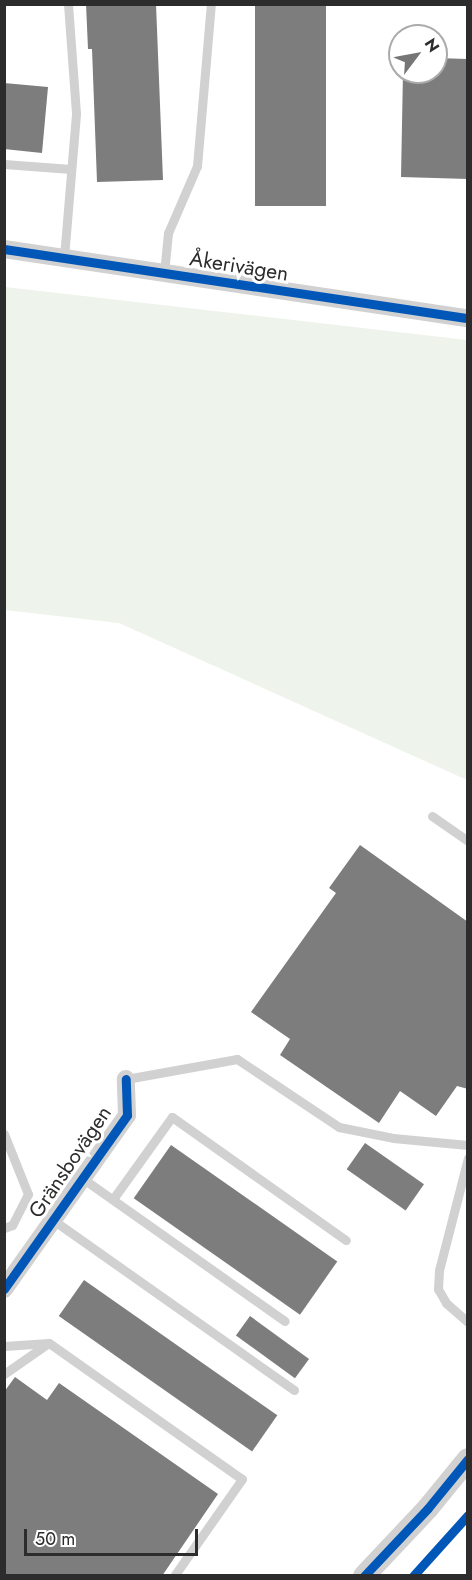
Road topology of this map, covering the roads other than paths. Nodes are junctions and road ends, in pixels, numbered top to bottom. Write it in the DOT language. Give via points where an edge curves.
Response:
graph roads {
  1 [pos="68,4"];
  2 [pos="211,4"];
  3 [pos="4,164"];
  4 [pos="71,169"];
  5 [pos="4,249"];
  6 [pos="64,257"];
  7 [pos="164,273"];
  8 [pos="468,318"];
  9 [pos="432,816"];
  10 [pos="468,841"];
  11 [pos="126,1079"];
  12 [pos="4,1134"];
  13 [pos="468,1144"];
  14 [pos="468,1158"];
  15 [pos="82,1178"];
  16 [pos="113,1199"];
  17 [pos="52,1220"];
  18 [pos="4,1228"];
  19 [pos="346,1240"];
  20 [pos="4,1289"];
  21 [pos="285,1321"];
  22 [pos="468,1322"];
  23 [pos="49,1343"];
  24 [pos="4,1346"];
  25 [pos="4,1374"];
  26 [pos="294,1390"];
  27 [pos="465,1467"];
  28 [pos="174,1575"];
  29 [pos="364,1575"];
  1 -- 4 [label="lane" via="76,113"];
  2 -- 7 [label="lane" via="197,166 168,233"];
  3 -- 4 [label="lane"];
  4 -- 6 [label="lane"];
  5 -- 6 [label="street, Åkerivägen"];
  6 -- 7 [label="street, Åkerivägen"];
  7 -- 8 [label="street, Åkerivägen"];
  9 -- 10 [label="lane"];
  11 -- 13 [label="lane" via="237,1059 339,1127 393,1138"];
  11 -- 15 [label="street, Gränsbovägen" via="127,1115"];
  12 -- 18 [label="lane" via="28,1194 12,1225"];
  14 -- 22 [label="lane" via="439,1270 438,1288 446,1303"];
  15 -- 16 [label="lane"];
  15 -- 17 [label="street, Gränsbovägen"];
  16 -- 19 [label="lane" via="172,1117"];
  16 -- 21 [label="lane"];
  17 -- 20 [label="street, Gränsbovägen"];
  17 -- 26 [label="lane"];
  23 -- 24 [label="lane"];
  23 -- 25 [label="lane"];
  23 -- 28 [label="lane" via="242,1479"];
  27 -- 29 [label="street"];
}
